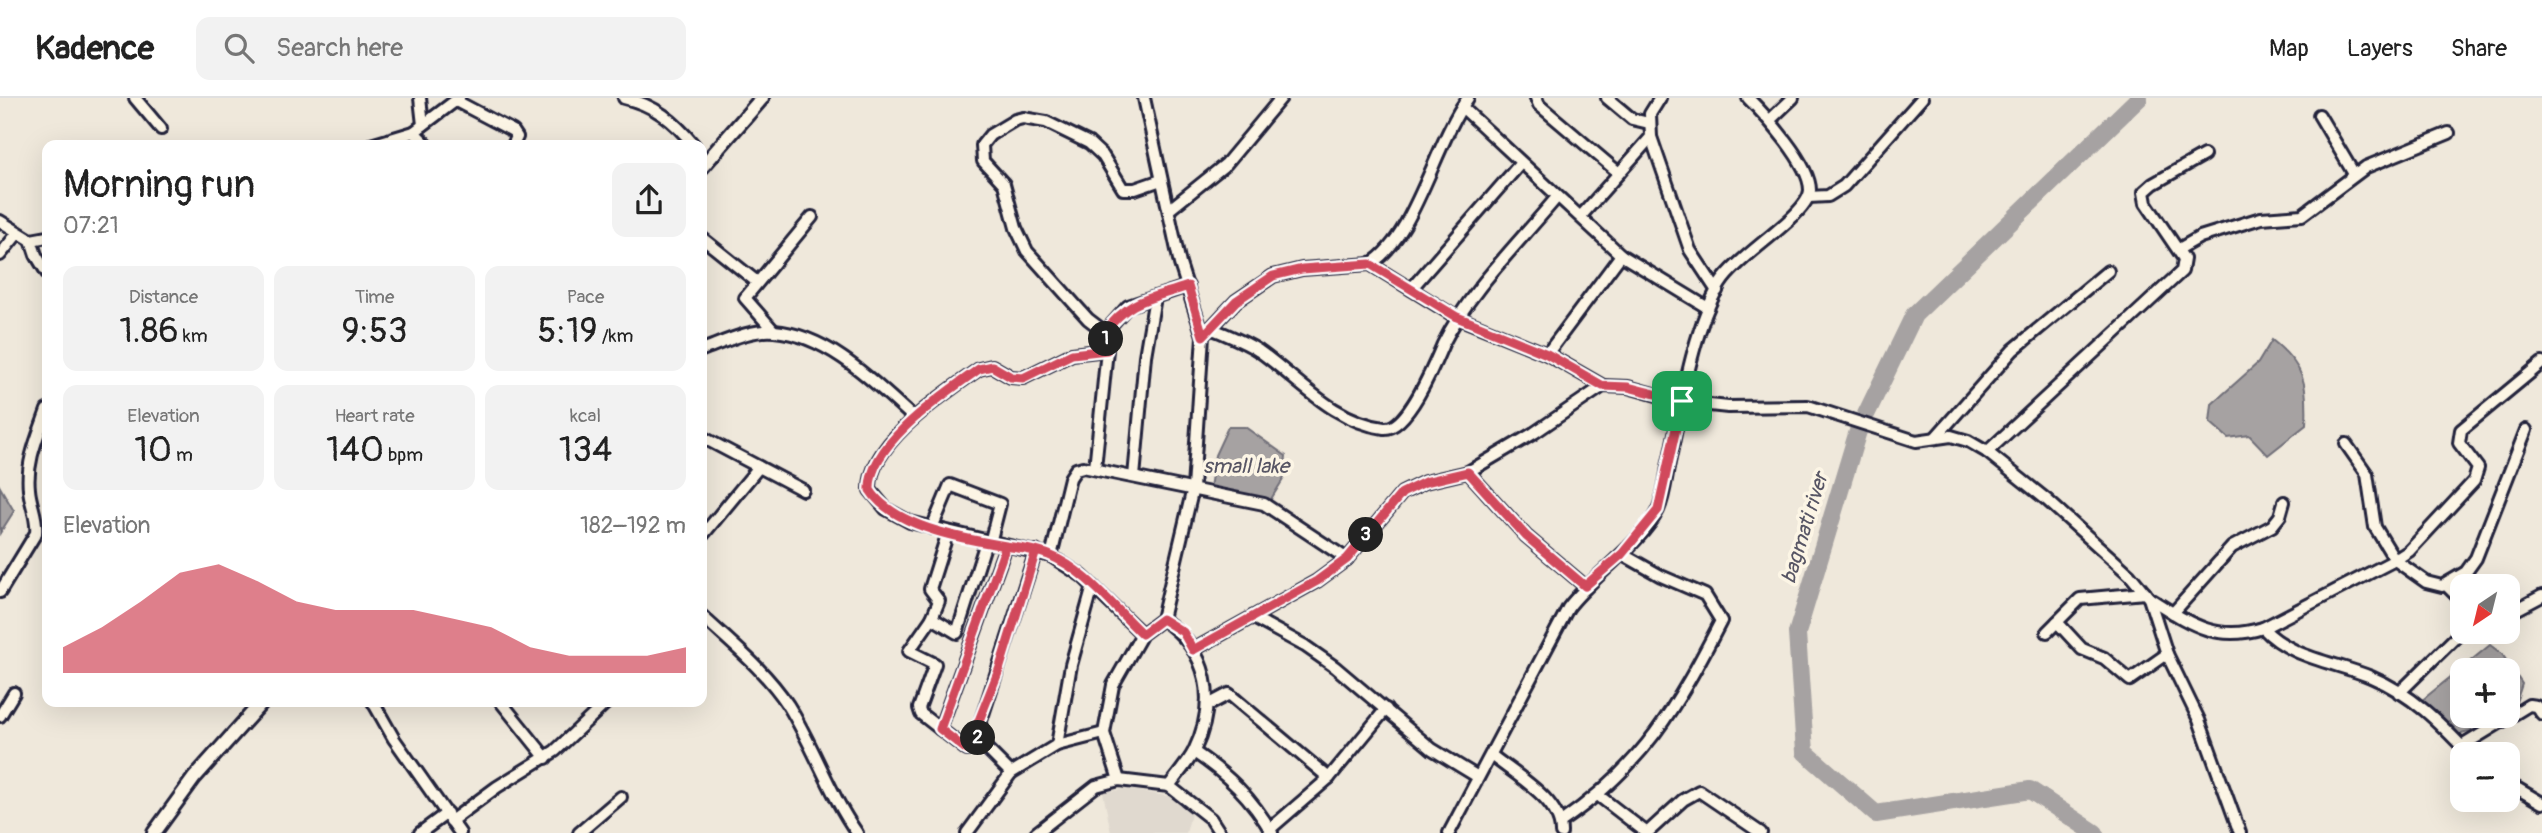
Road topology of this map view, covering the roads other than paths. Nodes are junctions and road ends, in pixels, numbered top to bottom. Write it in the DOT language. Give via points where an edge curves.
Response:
graph roads {
  1 [pos="420,98"];
  2 [pos="624,98"];
  3 [pos="1144,98"];
  4 [pos="1281,98"];
  5 [pos="1536,98"];
  6 [pos="1607,98"];
  7 [pos="1660,98"];
  8 [pos="1748,98"];
  9 [pos="1793,98"];
  10 [pos="1922,98"];
  11 [pos="138,99"];
  12 [pos="457,99"];
  13 [pos="760,99"];
  14 [pos="1465,102"];
  15 [pos="2319,115"];
  16 [pos="1770,120"];
  17 [pos="1649,123"];
  18 [pos="418,128"];
  19 [pos="161,129"];
  20 [pos="2448,133"];
  21 [pos="1651,137"];
  22 [pos="385,140"];
  23 [pos="424,140"];
  24 [pos="515,140"];
  25 [pos="689,140"];
  26 [pos="2204,155"];
  27 [pos="707,158"];
  28 [pos="1520,164"];
  29 [pos="1619,173"];
  30 [pos="2354,174"];
  31 [pos="1161,180"];
  32 [pos="1557,197"];
  33 [pos="1809,197"];
  34 [pos="1170,208"];
  35 [pos="1581,216"];
  36 [pos="812,217"];
  37 [pos="0,220"];
  38 [pos="17,234"];
  39 [pos="42,238"];
  40 [pos="31,240"];
  41 [pos="707,242"];
  42 [pos="2179,249"];
  43 [pos="0,255"];
  44 [pos="1620,255"];
  45 [pos="42,263"];
  46 [pos="1370,264"];
  47 [pos="2108,271"];
  48 [pos="757,282"];
  49 [pos="1188,286"];
  50 [pos="1411,289"];
  51 [pos="1717,291"];
  52 [pos="1155,297"];
  53 [pos="1708,308"];
  54 [pos="1457,317"];
  55 [pos="773,330"];
  56 [pos="1105,332"];
  57 [pos="1207,332"];
  58 [pos="707,348"];
  59 [pos="1107,350"];
  60 [pos="1547,354"];
  61 [pos="2542,363"];
  62 [pos="1603,386"];
  63 [pos="1682,401"];
  64 [pos="914,418"];
  65 [pos="42,425"];
  66 [pos="2526,429"];
  67 [pos="1935,438"];
  68 [pos="707,440"];
  69 [pos="2346,444"];
  70 [pos="1987,453"];
  71 [pos="759,467"];
  72 [pos="1095,468"];
  73 [pos="1468,472"];
  74 [pos="1134,477"];
  75 [pos="1193,488"];
  76 [pos="803,490"];
  77 [pos="2284,502"];
  78 [pos="42,528"];
  79 [pos="932,528"];
  80 [pos="707,530"];
  81 [pos="948,532"];
  82 [pos="988,543"];
  83 [pos="1006,546"];
  84 [pos="1036,551"];
  85 [pos="1622,554"];
  86 [pos="1051,556"];
  87 [pos="1347,559"];
  88 [pos="2395,560"];
  89 [pos="2446,585"];
  90 [pos="1093,586"];
  91 [pos="1585,586"];
  92 [pos="2450,589"];
  93 [pos="0,592"];
  94 [pos="2147,596"];
  95 [pos="2542,596"];
  96 [pos="2520,608"];
  97 [pos="2172,613"];
  98 [pos="1252,617"];
  99 [pos="932,618"];
  100 [pos="1162,619"];
  101 [pos="707,621"];
  102 [pos="2057,622"];
  103 [pos="2263,628"];
  104 [pos="2047,632"];
  105 [pos="1142,634"];
  106 [pos="2450,643"];
  107 [pos="1193,650"];
  108 [pos="2167,654"];
  109 [pos="13,693"];
  110 [pos="2399,693"];
  111 [pos="1209,704"];
  112 [pos="256,707"];
  113 [pos="376,707"];
  114 [pos="505,707"];
  115 [pos="602,707"];
  116 [pos="1385,709"];
  117 [pos="2542,714"];
  118 [pos="0,716"];
  119 [pos="940,729"];
  120 [pos="1104,733"];
  121 [pos="979,740"];
  122 [pos="2458,742"];
  123 [pos="2477,742"];
  124 [pos="1057,745"];
  125 [pos="1194,752"];
  126 [pos="1491,755"];
  127 [pos="546,758"];
  128 [pos="1011,773"];
  129 [pos="1478,777"];
  130 [pos="1329,778"];
  131 [pos="1119,780"];
  132 [pos="1168,786"];
  133 [pos="2520,790"];
  134 [pos="1599,796"];
  135 [pos="621,797"];
  136 [pos="2542,803"];
  137 [pos="449,817"];
  138 [pos="1561,827"];
  139 [pos="1271,831"];
  140 [pos="154,833"];
  141 [pos="420,833"];
  142 [pos="460,833"];
  143 [pos="579,833"];
  144 [pos="857,833"];
  145 [pos="967,833"];
  146 [pos="1035,833"];
  147 [pos="1220,833"];
  148 [pos="1449,833"];
  149 [pos="1647,833"];
  150 [pos="1761,833"];
  151 [pos="2240,833"];
  1 -- 18 [label="street"];
  2 -- 25 [label="street" via="659,111"];
  3 -- 31 [label="street"];
  4 -- 34 [label="street" via="1226,164"];
  5 -- 29 [label="street"];
  6 -- 17 [label="street" via="1632,119"];
  7 -- 17 [label="street"];
  8 -- 16 [label="street"];
  9 -- 16 [label="street"];
  10 -- 33 [label="street" via="1844,186 1828,196"];
  11 -- 19 [label="street"];
  12 -- 18 [label="street"];
  12 -- 24 [label="street" via="513,131"];
  13 -- 27 [label="main road"];
  14 -- 28 [label="street"];
  14 -- 46 [label="street" via="1394,242"];
  15 -- 30 [label="street"];
  16 -- 33 [label="street" via="1808,177"];
  17 -- 21 [label="street"];
  18 -- 22 [label="street"];
  18 -- 23 [label="street"];
  20 -- 30 [label="street"];
  21 -- 29 [label="street"];
  21 -- 51 [label="street" via="1690,250"];
  26 -- 42 [label="street" via="2144,192 2146,203"];
  28 -- 32 [label="street"];
  28 -- 50 [label="street"];
  29 -- 35 [label="street"];
  30 -- 42 [label="street" via="2302,215 2261,218 2200,237"];
  31 -- 34 [label="street"];
  31 -- 56 [label="street" via="1123,188 1089,143 1046,122 1023,118 984,142 983,161 1004,184 1027,251"];
  32 -- 35 [label="street"];
  32 -- 54 [label="street"];
  33 -- 51 [label="street" via="1794,217 1739,260"];
  34 -- 49 [label="street"];
  35 -- 44 [label="street"];
  36 -- 48 [label="street"];
  37 -- 38 [label="street"];
  38 -- 40 [label="street"];
  38 -- 43 [label="street"];
  39 -- 40 [label="street"];
  40 -- 45 [label="street"];
  41 -- 48 [label="street"];
  42 -- 70 [label="street" via="2185,263 2182,271"];
  44 -- 53 [label="street"];
  44 -- 60 [label="street"];
  46 -- 50 [label="street"];
  46 -- 57 [label="street" via="1273,276 1245,293"];
  47 -- 67 [label="street" via="2013,351"];
  48 -- 55 [label="street" via="746,302"];
  49 -- 52 [label="street"];
  49 -- 57 [label="street"];
  50 -- 54 [label="street"];
  51 -- 53 [label="street"];
  52 -- 56 [label="street" via="1128,306"];
  52 -- 74 [label="street" via="1144,356"];
  53 -- 63 [label="street"];
  54 -- 57 [label="street" via="1406,414 1398,424 1385,428 1318,400 1256,349"];
  54 -- 60 [label="street"];
  55 -- 58 [label="street" via="741,335"];
  55 -- 64 [label="street" via="843,359"];
  56 -- 59 [label="street"];
  57 -- 75 [label="street"];
  59 -- 64 [label="street" via="1072,354 1023,378 992,366 979,369"];
  59 -- 72 [label="street"];
  60 -- 62 [label="street"];
  61 -- 88 [label="street" via="2461,430 2459,443 2478,468 2474,481 2409,551"];
  62 -- 63 [label="street" via="1628,387"];
  62 -- 73 [label="street"];
  63 -- 67 [label="street" via="1728,407 1808,406 1916,441"];
  63 -- 85 [label="street" via="1658,510"];
  64 -- 79 [label="street" via="879,458 870,490 886,509"];
  65 -- 78 [label="street" via="28,466 29,493"];
  66 -- 89 [label="street" via="2476,558 2466,572"];
  67 -- 70 [label="street" via="1959,438"];
  68 -- 71 [label="street"];
  69 -- 88 [label="street" via="2367,474 2375,527"];
  70 -- 94 [label="street" via="2047,500"];
  71 -- 76 [label="street"];
  71 -- 80 [label="street"];
  72 -- 74 [label="street"];
  72 -- 86 [label="street" via="1080,467 1073,472"];
  73 -- 87 [label="street" via="1425,482 1402,493"];
  73 -- 91 [label="street" via="1534,544"];
  74 -- 75 [label="street"];
  75 -- 87 [label="street" via="1270,507"];
  75 -- 100 [label="street"];
  77 -- 97 [label="street" via="2272,526 2232,547"];
  78 -- 93 [label="street"];
  79 -- 81 [label="street"];
  79 -- 82 [label="street" via="950,485 1000,504"];
  81 -- 82 [label="street"];
  81 -- 99 [label="street" via="930,589 939,601"];
  82 -- 83 [label="street"];
  82 -- 99 [label="street" via="957,632"];
  83 -- 84 [label="street"];
  83 -- 119 [label="street"];
  84 -- 86 [label="street"];
  84 -- 121 [label="street" via="978,723"];
  85 -- 91 [label="street"];
  85 -- 134 [label="street" via="1705,595 1721,621 1656,735"];
  86 -- 90 [label="street"];
  87 -- 98 [label="street"];
  88 -- 89 [label="street" via="2426,582"];
  88 -- 103 [label="street"];
  89 -- 92 [label="street"];
  90 -- 105 [label="street"];
  90 -- 124 [label="street" via="1071,665"];
  91 -- 126 [label="street" via="1568,608"];
  94 -- 97 [label="street"];
  94 -- 102 [label="street" via="2086,597"];
  94 -- 108 [label="street"];
  95 -- 96 [label="street"];
  97 -- 103 [label="street" via="2221,634 2240,635"];
  98 -- 107 [label="street"];
  98 -- 116 [label="street" via="1305,646"];
  99 -- 119 [label="street" via="909,651 935,664 919,708 920,714"];
  100 -- 105 [label="street"];
  100 -- 107 [label="street" via="1183,632"];
  101 -- 144 [label="street" via="780,694"];
  102 -- 104 [label="street"];
  102 -- 108 [label="street" via="2082,649 2101,657 2130,680"];
  103 -- 110 [label="street" via="2286,647 2373,678"];
  105 -- 120 [label="street" via="1113,685"];
  106 -- 110 [label="street"];
  107 -- 111 [label="street" via="1202,665"];
  108 -- 151 [label="street" via="2199,720"];
  109 -- 118 [label="street"];
  110 -- 122 [label="street" via="2429,712"];
  111 -- 125 [label="street"];
  111 -- 130 [label="street" via="1229,694"];
  112 -- 140 [label="main road"];
  113 -- 137 [label="street"];
  114 -- 127 [label="street"];
  115 -- 127 [label="street"];
  116 -- 129 [label="street" via="1432,749"];
  116 -- 130 [label="street"];
  117 -- 123 [label="street" via="2529,705"];
  119 -- 121 [label="street" via="967,750"];
  120 -- 124 [label="street"];
  120 -- 131 [label="street"];
  121 -- 128 [label="street"];
  124 -- 128 [label="street"];
  125 -- 132 [label="street"];
  125 -- 139 [label="street" via="1231,779"];
  126 -- 129 [label="street"];
  126 -- 138 [label="street" via="1547,801"];
  127 -- 137 [label="street"];
  128 -- 145 [label="street"];
  129 -- 148 [label="street"];
  130 -- 139 [label="street"];
  131 -- 132 [label="street"];
  131 -- 146 [label="street" via="1096,786"];
  132 -- 147 [label="street" via="1211,819"];
  133 -- 136 [label="street"];
  134 -- 138 [label="street"];
  134 -- 149 [label="street"];
  135 -- 143 [label="street"];
  137 -- 141 [label="street"];
  137 -- 142 [label="street"];
  149 -- 150 [label="street" via="1699,791"];
}
